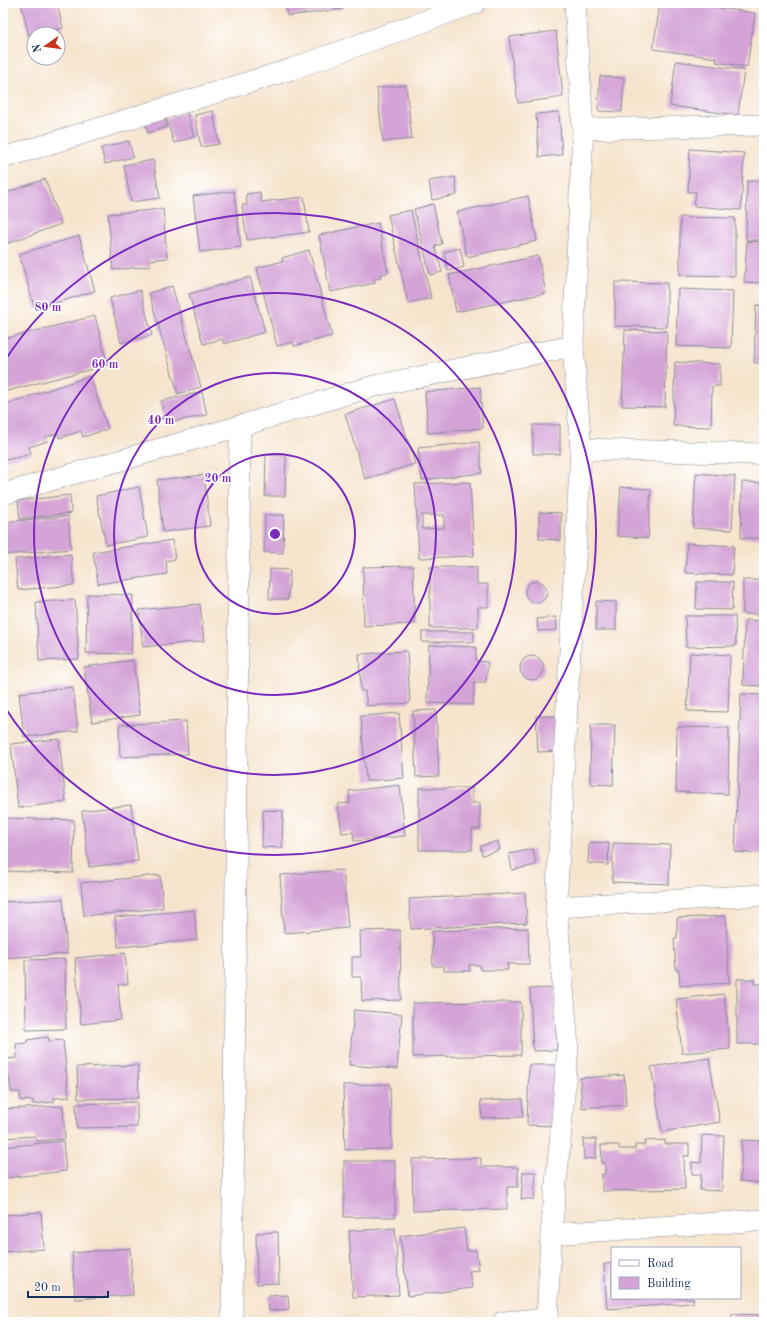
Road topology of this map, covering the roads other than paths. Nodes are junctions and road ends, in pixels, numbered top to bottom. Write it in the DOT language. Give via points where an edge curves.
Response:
graph roads {
  1 [pos="475,3"];
  2 [pos="575,3"];
  3 [pos="764,125"];
  4 [pos="583,129"];
  5 [pos="3,158"];
  6 [pos="573,346"];
  7 [pos="240,426"];
  8 [pos="581,449"];
  9 [pos="764,454"];
  10 [pos="3,494"];
  11 [pos="764,895"];
  12 [pos="556,907"];
  13 [pos="764,1220"];
  14 [pos="551,1234"];
  15 [pos="547,1321"];
  16 [pos="232,1322"];
  17 [pos="503,1322"];
  1 -- 5 [label="street" via="292,69"];
  2 -- 4 [label="street"];
  3 -- 4 [label="street"];
  4 -- 6 [label="street"];
  6 -- 7 [label="street" via="374,386"];
  6 -- 8 [label="street"];
  7 -- 10 [label="street"];
  7 -- 16 [label="street"];
  8 -- 9 [label="street"];
  8 -- 12 [label="street"];
  11 -- 12 [label="street"];
  12 -- 14 [label="street" via="568,1046"];
  13 -- 14 [label="street"];
  14 -- 15 [label="street"];
  15 -- 17 [label="street"];
}
